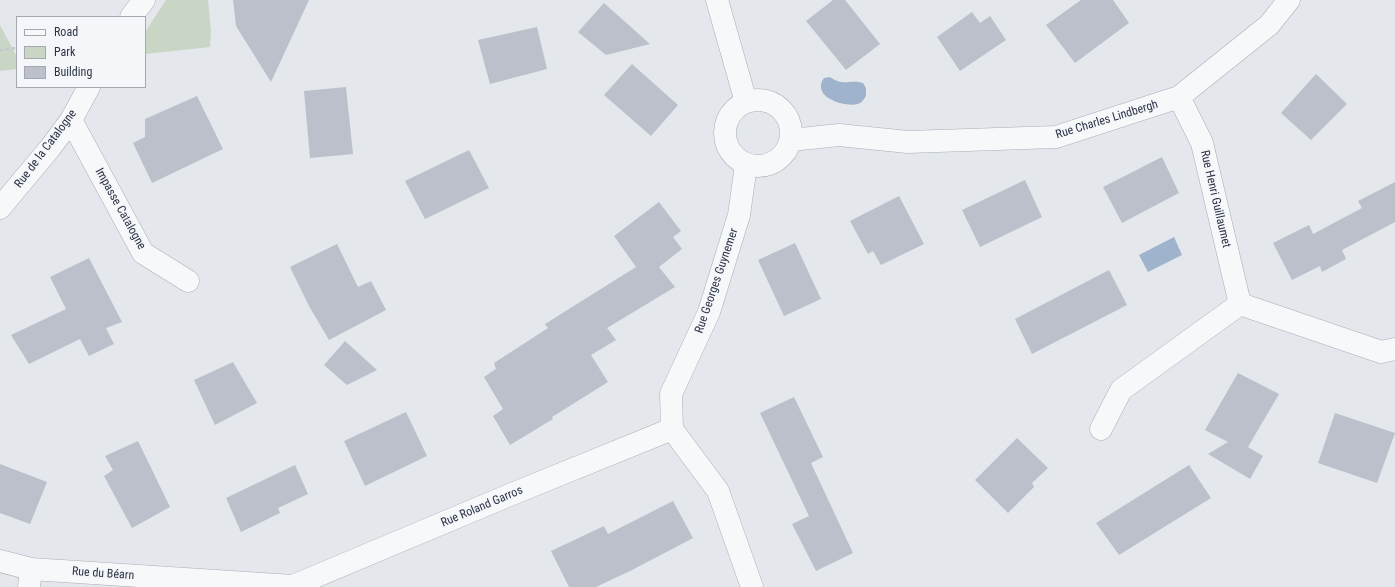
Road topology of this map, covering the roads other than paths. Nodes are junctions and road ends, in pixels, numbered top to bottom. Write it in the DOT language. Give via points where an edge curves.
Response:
graph roads {
  1 [pos="144,0"];
  2 [pos="717,0"];
  3 [pos="1288,0"];
  4 [pos="132,16"];
  5 [pos="88,88"];
  6 [pos="1179,97"];
  7 [pos="746,102"];
  8 [pos="71,120"];
  9 [pos="791,140"];
  10 [pos="746,165"];
  11 [pos="0,208"];
  12 [pos="188,281"];
  13 [pos="1240,304"];
  14 [pos="1395,349"];
  15 [pos="672,429"];
  16 [pos="1101,429"];
  17 [pos="0,562"];
  18 [pos="30,578"];
  19 [pos="293,586"];
  20 [pos="752,587"];
  1 -- 4 [label="street"];
  2 -- 7 [label="street"];
  3 -- 6 [label="street, Rue Charles Lindbergh" via="1269,25"];
  5 -- 8 [label="street, Rue de la Catalogne"];
  6 -- 9 [label="street, Rue Charles Lindbergh" via="1056,137 908,142 839,135"];
  6 -- 13 [label="street, Rue Henri Guillaumet" via="1202,144"];
  7 -- 9 [label="street" via="770,102 780,108 788,117"];
  7 -- 10 [label="street" via="729,116 725,128 725,139 729,149"];
  8 -- 11 [label="street, Rue de la Catalogne"];
  8 -- 12 [label="street, Impasse Catalogne" via="143,253"];
  9 -- 10 [label="street" via="787,151 769,165"];
  10 -- 15 [label="street, Rue Georges Guynemer" via="740,215 709,312 671,394"];
  13 -- 14 [label="street" via="1382,352"];
  13 -- 16 [label="street" via="1121,390"];
  15 -- 19 [label="street, Rue Roland Garros"];
  15 -- 20 [label="street" via="718,492"];
  17 -- 18 [label="street"];
  18 -- 19 [label="street, Rue du Béarn"];
}
